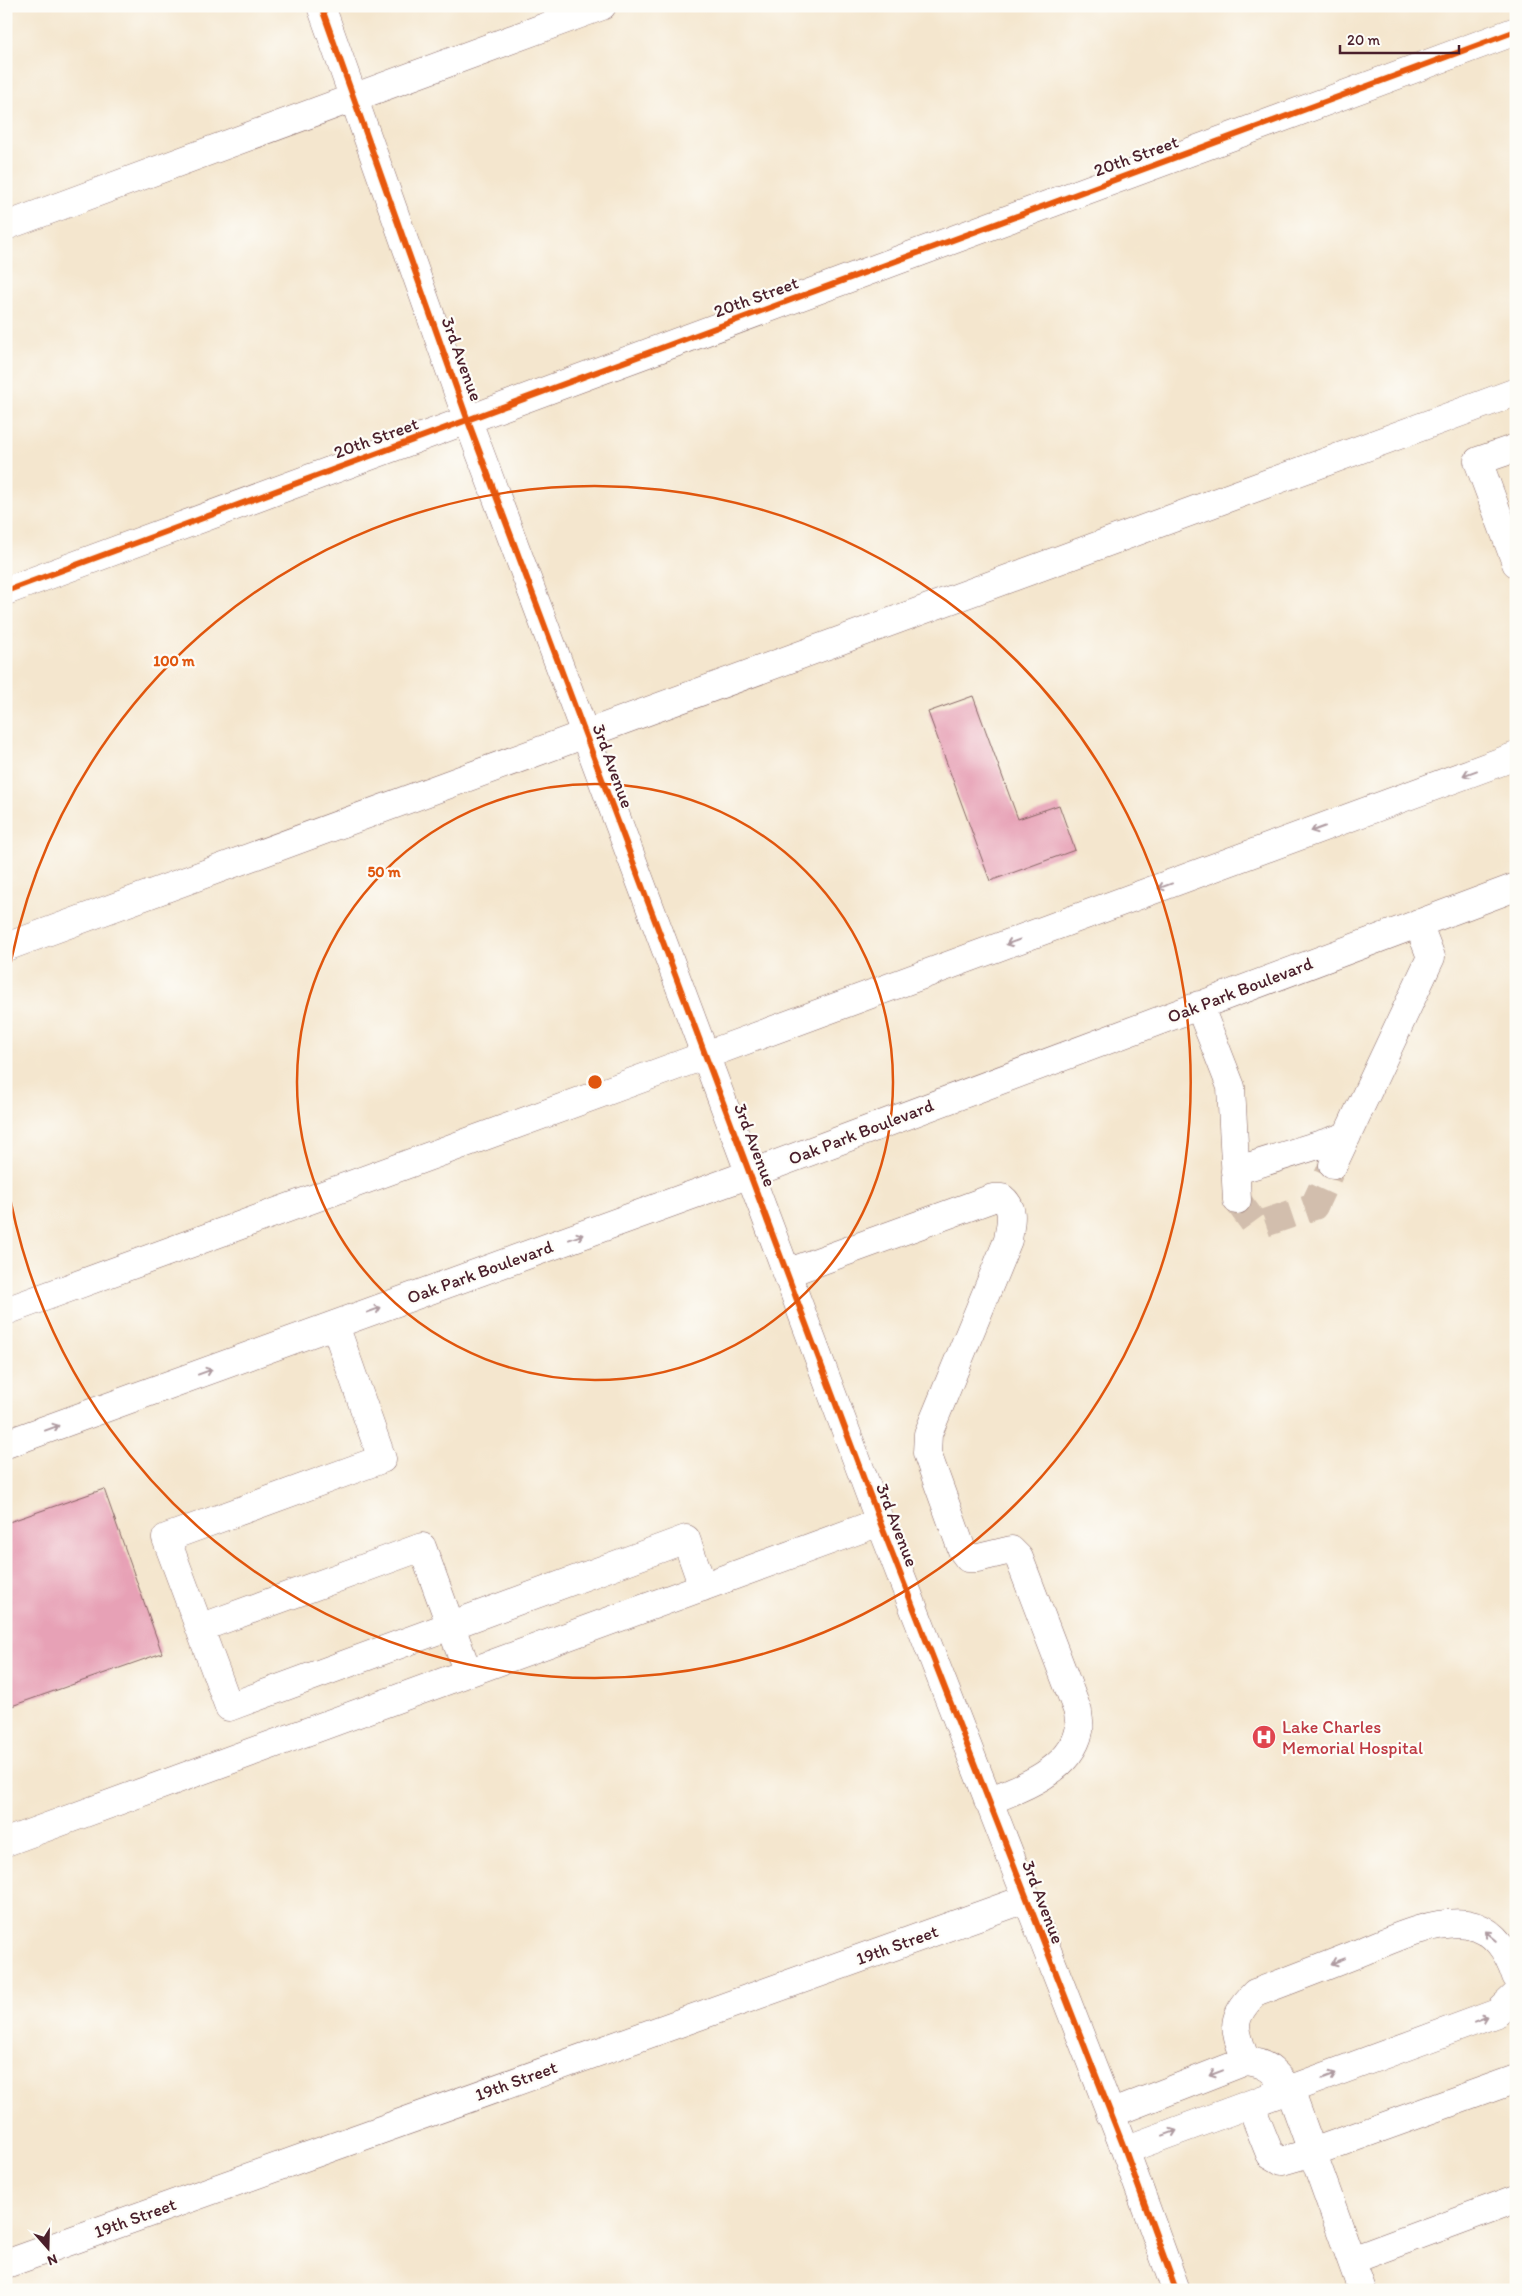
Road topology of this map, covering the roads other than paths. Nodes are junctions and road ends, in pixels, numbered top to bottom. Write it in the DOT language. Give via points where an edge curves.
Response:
graph roads {
  1 [pos="321,6"];
  2 [pos="602,6"];
  3 [pos="1516,31"];
  4 [pos="353,97"];
  5 [pos="6,226"];
  6 [pos="1516,392"];
  7 [pos="468,421"];
  8 [pos="1516,448"];
  9 [pos="1516,563"];
  10 [pos="6,590"];
  11 [pos="586,734"];
  12 [pos="1516,756"];
  13 [pos="1516,887"];
  14 [pos="1418,923"];
  15 [pos="6,946"];
  16 [pos="1199,1005"];
  17 [pos="706,1056"];
  18 [pos="1347,1136"];
  19 [pos="1333,1165"];
  20 [pos="1235,1171"];
  21 [pos="750,1174"];
  22 [pos="1237,1200"];
  23 [pos="787,1273"];
  24 [pos="6,1311"];
  25 [pos="335,1325"];
  26 [pos="6,1444"];
  27 [pos="880,1522"];
  28 [pos="703,1587"];
  29 [pos="450,1626"];
  30 [pos="200,1628"];
  31 [pos="468,1673"];
  32 [pos="988,1801"];
  33 [pos="6,1842"];
  34 [pos="1026,1899"];
  35 [pos="1516,1976"];
  36 [pos="1516,1995"];
  37 [pos="1246,2061"];
  38 [pos="1516,2078"];
  39 [pos="1290,2090"];
  40 [pos="1250,2104"];
  41 [pos="1110,2114"];
  42 [pos="1125,2150"];
  43 [pos="1313,2152"];
  44 [pos="1516,2199"];
  45 [pos="1352,2260"];
  46 [pos="6,2264"];
  47 [pos="1176,2290"];
  48 [pos="1362,2290"];
  1 -- 4 [label="street, 3rd Avenue"];
  2 -- 4 [label="street"];
  3 -- 7 [label="street, 20th Street"];
  4 -- 5 [label="street"];
  4 -- 7 [label="street, 3rd Avenue"];
  6 -- 11 [label="street"];
  7 -- 10 [label="street, 20th Street"];
  7 -- 11 [label="street, 3rd Avenue"];
  8 -- 9 [label="street" via="1478,461"];
  11 -- 15 [label="street"];
  11 -- 17 [label="street, 3rd Avenue"];
  12 -- 17 [label="street, one-way"];
  13 -- 14 [label="street, Oak Park Boulevard"];
  14 -- 16 [label="street, Oak Park Boulevard"];
  14 -- 18 [label="street" via="1431,957"];
  16 -- 20 [label="street" via="1231,1087"];
  16 -- 21 [label="street, Oak Park Boulevard"];
  17 -- 21 [label="street, 3rd Avenue"];
  17 -- 24 [label="street"];
  18 -- 19 [label="street"];
  18 -- 20 [label="street"];
  20 -- 22 [label="street"];
  21 -- 23 [label="street, 3rd Avenue"];
  25 -- 21 [label="street, Oak Park Boulevard, one-way"];
  23 -- 27 [label="street, 3rd Avenue"];
  23 -- 32 [label="street" via="993,1198 1002,1198 1008,1203 1012,1214 1008,1240 928,1434 927,1453 962,1550 968,1558 1011,1550 1019,1558 1078,1712 1080,1730 1074,1747 1063,1761 1011,1792"];
  26 -- 25 [label="street, Oak Park Boulevard, one-way"];
  25 -- 30 [label="street" via="382,1459 166,1538"];
  27 -- 28 [label="street"];
  27 -- 32 [label="street, 3rd Avenue"];
  28 -- 29 [label="street" via="686,1539"];
  28 -- 31 [label="street"];
  29 -- 30 [label="street" via="228,1706"];
  29 -- 30 [label="street" via="422,1547"];
  29 -- 31 [label="street"];
  31 -- 33 [label="street"];
  32 -- 34 [label="street, 3rd Avenue"];
  34 -- 41 [label="street, 3rd Avenue"];
  34 -- 46 [label="street, 19th Street"];
  35 -- 37 [label="street, one-way" via="1508,1953 1489,1933 1467,1924 1439,1925 1410,1933 1254,1993 1240,2009 1236,2032"];
  39 -- 36 [label="street, one-way" via="1497,2012"];
  37 -- 39 [label="street" via="1261,2062"];
  37 -- 41 [label="street, one-way"];
  38 -- 43 [label="street"];
  39 -- 40 [label="street"];
  39 -- 43 [label="street"];
  42 -- 40 [label="street, one-way"];
  40 -- 43 [label="street" via="1270,2154 1282,2161"];
  41 -- 42 [label="street, 3rd Avenue"];
  42 -- 47 [label="street, 3rd Avenue"];
  43 -- 45 [label="street"];
  44 -- 45 [label="street"];
  45 -- 48 [label="street"];
}
